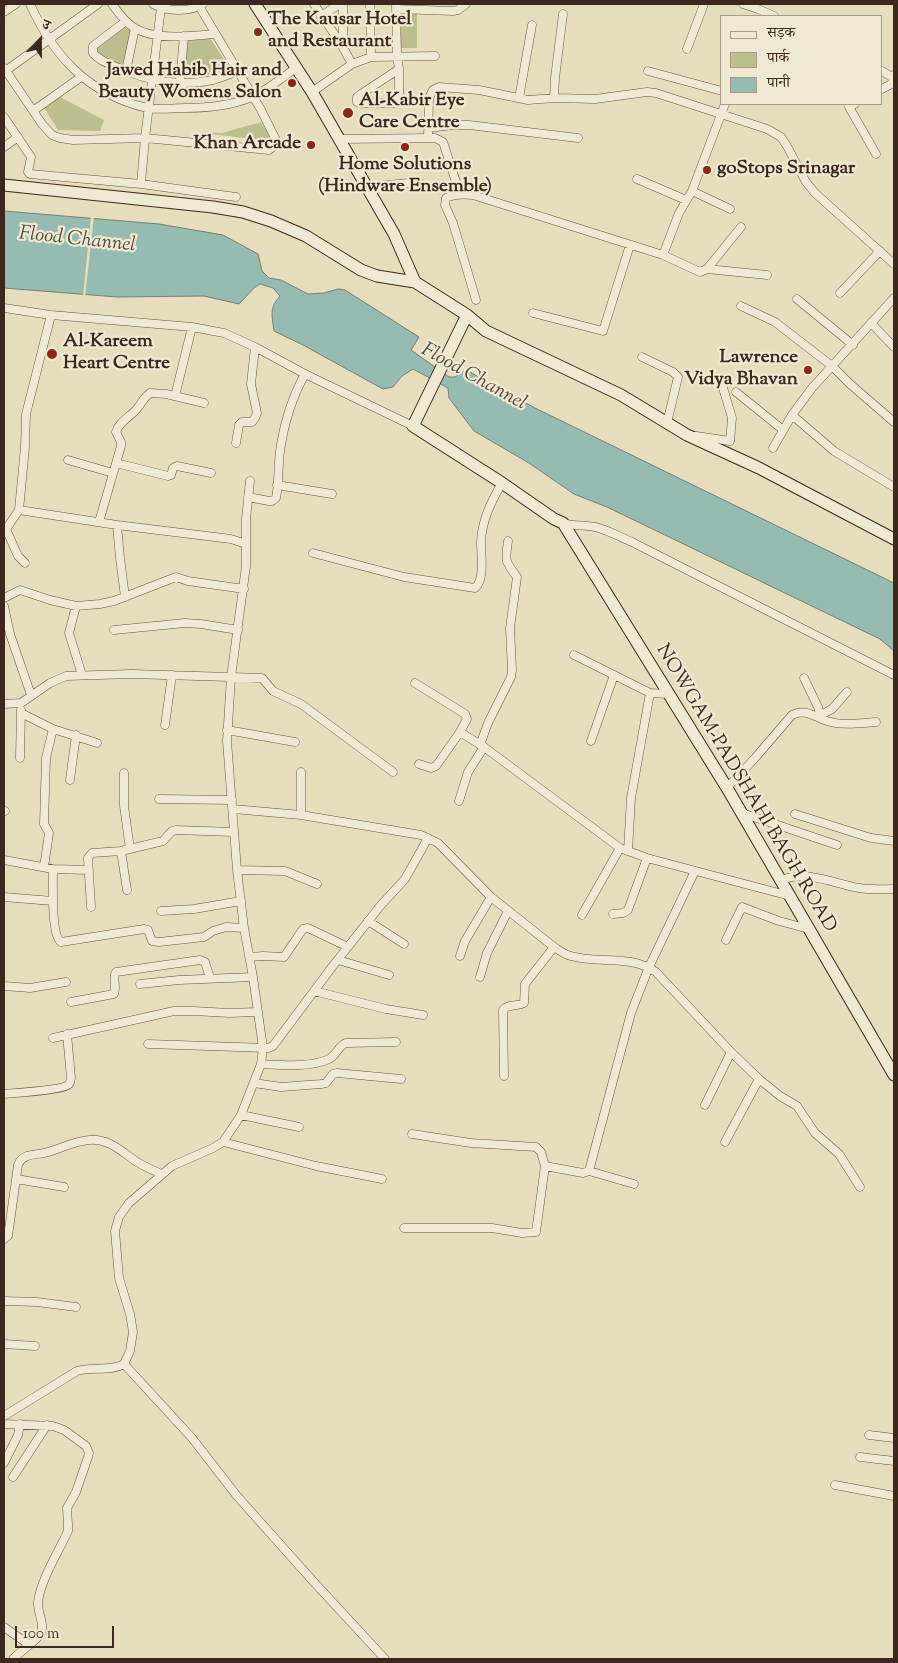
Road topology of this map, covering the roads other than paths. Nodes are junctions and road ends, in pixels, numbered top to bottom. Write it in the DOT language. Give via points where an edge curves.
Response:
graph roads {
  1 [pos="16,4"];
  2 [pos="30,4"];
  3 [pos="98,4"];
  4 [pos="112,4"];
  5 [pos="152,4"];
  6 [pos="255,4"];
  7 [pos="314,4"];
  8 [pos="341,4"];
  9 [pos="370,4"];
  10 [pos="466,4"];
  11 [pos="704,4"];
  12 [pos="743,4"];
  13 [pos="201,5"];
  14 [pos="396,6"];
  15 [pos="161,8"];
  16 [pos="758,10"];
  17 [pos="4,12"];
  18 [pos="563,14"];
  19 [pos="771,15"];
  20 [pos="321,16"];
  21 [pos="126,21"];
  22 [pos="532,25"];
  23 [pos="135,28"];
  24 [pos="214,34"];
  25 [pos="158,36"];
  26 [pos="184,36"];
  27 [pos="50,40"];
  28 [pos="341,44"];
  29 [pos="687,50"];
  30 [pos="397,56"];
  31 [pos="435,56"];
  32 [pos="371,57"];
  33 [pos="352,64"];
  34 [pos="296,68"];
  35 [pos="399,69"];
  36 [pos="4,70"];
  37 [pos="126,71"];
  38 [pos="648,71"];
  39 [pos="238,72"];
  40 [pos="883,72"];
  41 [pos="81,77"];
  42 [pos="152,80"];
  43 [pos="893,80"];
  44 [pos="180,82"];
  45 [pos="720,90"];
  46 [pos="312,92"];
  47 [pos="253,97"];
  48 [pos="519,98"];
  49 [pos="554,98"];
  50 [pos="725,105"];
  51 [pos="853,105"];
  52 [pos="148,108"];
  53 [pos="32,111"];
  54 [pos="722,113"];
  55 [pos="4,117"];
  56 [pos="428,128"];
  57 [pos="18,137"];
  58 [pos="145,138"];
  59 [pos="428,138"];
  60 [pos="578,138"];
  61 [pos="339,139"];
  62 [pos="4,147"];
  63 [pos="876,154"];
  64 [pos="637,179"];
  65 [pos="419,182"];
  66 [pos="141,184"];
  67 [pos="4,185"];
  68 [pos="367,186"];
  69 [pos="692,191"];
  70 [pos="460,194"];
  71 [pos="236,197"];
  72 [pos="686,200"];
  73 [pos="730,209"];
  74 [pos="741,226"];
  75 [pos="630,245"];
  76 [pos="880,251"];
  77 [pos="663,255"];
  78 [pos="894,264"];
  79 [pos="707,269"];
  80 [pos="767,274"];
  81 [pos="415,282"];
  82 [pos="840,293"];
  83 [pos="894,298"];
  84 [pos="796,299"];
  85 [pos="476,300"];
  86 [pos="741,306"];
  87 [pos="4,308"];
  88 [pos="533,313"];
  89 [pos="51,315"];
  90 [pos="464,320"];
  91 [pos="871,323"];
  92 [pos="192,327"];
  93 [pos="853,345"];
  94 [pos="255,347"];
  95 [pos="894,347"];
  96 [pos="642,357"];
  97 [pos="832,366"];
  98 [pos="304,374"];
  99 [pos="721,381"];
  100 [pos="736,392"];
  101 [pos="175,396"];
  102 [pos="204,403"];
  103 [pos="792,415"];
  104 [pos="415,422"];
  105 [pos="894,422"];
  106 [pos="667,423"];
  107 [pos="783,430"];
  108 [pos="687,435"];
  109 [pos="236,443"];
  110 [pos="772,448"];
  111 [pos="68,460"];
  112 [pos="116,463"];
  113 [pos="211,472"];
  114 [pos="112,473"];
  115 [pos="250,481"];
  116 [pos="502,483"];
  117 [pos="277,485"];
  118 [pos="894,487"];
  119 [pos="332,494"];
  120 [pos="248,497"];
  121 [pos="19,510"];
  122 [pos="99,522"];
  123 [pos="563,523"];
  124 [pos="117,525"];
  125 [pos="5,531"];
  126 [pos="894,539"];
  127 [pos="508,541"];
  128 [pos="246,544"];
  129 [pos="313,553"];
  130 [pos="25,563"];
  131 [pos="244,588"];
  132 [pos="125,597"];
  133 [pos="4,598"];
  134 [pos="4,606"];
  135 [pos="76,606"];
  136 [pos="114,630"];
  137 [pos="238,630"];
  138 [pos="574,656"];
  139 [pos="894,674"];
  140 [pos="82,675"];
  141 [pos="172,675"];
  142 [pos="614,675"];
  143 [pos="231,677"];
  144 [pos="804,678"];
  145 [pos="415,683"];
  146 [pos="847,692"];
  147 [pos="650,693"];
  148 [pos="668,694"];
  149 [pos="31,695"];
  150 [pos="22,703"];
  151 [pos="4,704"];
  152 [pos="22,714"];
  153 [pos="821,717"];
  154 [pos="876,722"];
  155 [pos="165,725"];
  156 [pos="53,729"];
  157 [pos="227,730"];
  158 [pos="460,732"];
  159 [pos="76,736"];
  160 [pos="591,741"];
  161 [pos="295,742"];
  162 [pos="97,743"];
  163 [pos="482,746"];
  164 [pos="20,758"];
  165 [pos="419,764"];
  166 [pos="301,772"];
  167 [pos="393,772"];
  168 [pos="124,773"];
  169 [pos="70,780"];
  170 [pos="727,788"];
  171 [pos="159,799"];
  172 [pos="232,800"];
  173 [pos="459,800"];
  174 [pos="233,809"];
  175 [pos="742,814"];
  176 [pos="795,814"];
  177 [pos="301,815"];
  178 [pos="233,832"];
  179 [pos="428,838"];
  180 [pos="894,841"];
  181 [pos="837,845"];
  182 [pos="130,848"];
  183 [pos="620,848"];
  184 [pos="121,851"];
  185 [pos="628,851"];
  186 [pos="647,858"];
  187 [pos="4,860"];
  188 [pos="44,866"];
  189 [pos="53,869"];
  190 [pos="89,870"];
  191 [pos="237,870"];
  192 [pos="695,871"];
  193 [pos="781,880"];
  194 [pos="317,884"];
  195 [pos="894,889"];
  196 [pos="127,890"];
  197 [pos="491,896"];
  198 [pos="790,896"];
  199 [pos="4,897"];
  200 [pos="53,901"];
  201 [pos="241,901"];
  202 [pos="91,907"];
  203 [pos="161,911"];
  204 [pos="508,911"];
  205 [pos="613,914"];
  206 [pos="582,915"];
  207 [pos="368,921"];
  208 [pos="244,928"];
  209 [pos="809,929"];
  210 [pos="726,940"];
  211 [pos="404,944"];
  212 [pos="348,947"];
  213 [pos="554,947"];
  214 [pos="460,956"];
  215 [pos="250,957"];
  216 [pos="338,960"];
  217 [pos="649,967"];
  218 [pos="389,975"];
  219 [pos="253,976"];
  220 [pos="480,977"];
  221 [pos="210,978"];
  222 [pos="66,982"];
  223 [pos="140,984"];
  224 [pos="4,986"];
  225 [pos="314,991"];
  226 [pos="71,1002"];
  227 [pos="257,1012"];
  228 [pos="423,1015"];
  229 [pos="67,1034"];
  230 [pos="53,1038"];
  231 [pos="396,1042"];
  232 [pos="148,1044"];
  233 [pos="263,1048"];
  234 [pos="731,1052"];
  235 [pos="261,1064"];
  236 [pos="894,1075"];
  237 [pos="504,1076"];
  238 [pos="400,1079"];
  239 [pos="759,1079"];
  240 [pos="254,1083"];
  241 [pos="4,1094"];
  242 [pos="705,1105"];
  243 [pos="241,1115"];
  244 [pos="299,1127"];
  245 [pos="412,1134"];
  246 [pos="223,1142"];
  247 [pos="725,1142"];
  248 [pos="545,1166"];
  249 [pos="589,1171"];
  250 [pos="162,1174"];
  251 [pos="16,1179"];
  252 [pos="382,1179"];
  253 [pos="634,1184"];
  254 [pos="64,1187"];
  255 [pos="860,1187"];
  256 [pos="404,1228"];
  257 [pos="4,1239"];
  258 [pos="4,1301"];
  259 [pos="76,1307"];
  260 [pos="4,1344"];
  261 [pos="35,1346"];
  262 [pos="124,1364"];
  263 [pos="4,1416"];
  264 [pos="4,1424"];
  265 [pos="20,1424"];
  266 [pos="47,1425"];
  267 [pos="869,1435"];
  268 [pos="894,1438"];
  269 [pos="860,1457"];
  270 [pos="894,1461"];
  271 [pos="4,1463"];
  272 [pos="13,1477"];
  273 [pos="835,1485"];
  274 [pos="894,1496"];
  275 [pos="4,1627"];
  276 [pos="28,1644"];
  277 [pos="13,1659"];
  278 [pos="385,1659"];
  1 -- 17 [label="street"];
  2 -- 27 [label="street"];
  3 -- 27 [label="street"];
  4 -- 21 [label="street"];
  5 -- 15 [label="street"];
  6 -- 34 [label="main road"];
  7 -- 20 [label="street"];
  8 -- 20 [label="street"];
  8 -- 28 [label="street"];
  9 -- 32 [label="street"];
  10 -- 14 [label="street" via="453,11"];
  11 -- 29 [label="street"];
  12 -- 16 [label="street"];
  13 -- 15 [label="street" via="180,10"];
  13 -- 24 [label="street"];
  14 -- 30 [label="street"];
  15 -- 25 [label="street"];
  16 -- 19 [label="street"];
  18 -- 49 [label="street"];
  20 -- 28 [label="street"];
  21 -- 23 [label="street"];
  21 -- 37 [label="street" via="92,49 98,59"];
  22 -- 48 [label="street"];
  23 -- 25 [label="street"];
  23 -- 37 [label="street"];
  24 -- 26 [label="street"];
  24 -- 39 [label="street"];
  25 -- 26 [label="street"];
  25 -- 42 [label="street"];
  26 -- 44 [label="street"];
  27 -- 36 [label="street"];
  27 -- 41 [label="street"];
  28 -- 33 [label="street"];
  30 -- 31 [label="street"];
  30 -- 32 [label="street"];
  30 -- 35 [label="street"];
  32 -- 33 [label="street"];
  33 -- 46 [label="street"];
  34 -- 46 [label="main road"];
  34 -- 47 [label="street"];
  35 -- 35 [label="street" via="358,96 358,102 397,101"];
  36 -- 53 [label="street"];
  37 -- 42 [label="street"];
  38 -- 45 [label="street"];
  39 -- 44 [label="street" via="212,80"];
  39 -- 47 [label="street"];
  40 -- 43 [label="street"];
  41 -- 52 [label="street" via="123,100"];
  41 -- 53 [label="street"];
  42 -- 44 [label="street"];
  42 -- 52 [label="street"];
  46 -- 61 [label="main road"];
  47 -- 52 [label="street" via="206,108"];
  47 -- 58 [label="street" via="276,140 275,146 269,150"];
  48 -- 49 [label="street"];
  48 -- 56 [label="street" via="479,90 435,88 429,98"];
  49 -- 54 [label="street" via="602,99 651,92"];
  50 -- 54 [label="street"];
  51 -- 63 [label="street" via="849,107"];
  52 -- 58 [label="street"];
  53 -- 58 [label="street" via="52,135 60,138"];
  54 -- 69 [label="street"];
  54 -- 76 [label="street" via="781,137 815,193"];
  55 -- 57 [label="street"];
  56 -- 59 [label="street"];
  56 -- 60 [label="street" via="469,125"];
  57 -- 62 [label="street"];
  57 -- 66 [label="street" via="31,157 30,174"];
  58 -- 66 [label="street"];
  59 -- 61 [label="street"];
  59 -- 70 [label="street" via="438,138 443,142"];
  61 -- 68 [label="main road"];
  64 -- 72 [label="street"];
  65 -- 68 [label="street"];
  66 -- 71 [label="street"];
  67 -- 81 [label="main road" via="243,212 306,236 361,270"];
  68 -- 81 [label="main road" via="394,234"];
  69 -- 72 [label="street"];
  69 -- 73 [label="street"];
  70 -- 75 [label="street" via="473,195"];
  70 -- 85 [label="street" via="447,198 445,205"];
  72 -- 77 [label="street"];
  74 -- 79 [label="street"];
  75 -- 77 [label="street"];
  75 -- 88 [label="street" via="603,330"];
  76 -- 78 [label="street"];
  76 -- 82 [label="street"];
  77 -- 79 [label="street" via="700,272"];
  79 -- 80 [label="street"];
  81 -- 90 [label="main road"];
  83 -- 91 [label="street"];
  84 -- 93 [label="street"];
  86 -- 97 [label="street" via="775,322"];
  87 -- 89 [label="street"];
  89 -- 92 [label="street"];
  89 -- 121 [label="street" via="26,414"];
  90 -- 104 [label="main road"];
  90 -- 106 [label="main road" via="622,395"];
  91 -- 93 [label="street"];
  91 -- 95 [label="street"];
  92 -- 94 [label="street" via="224,334"];
  92 -- 101 [label="street"];
  93 -- 97 [label="street"];
  94 -- 98 [label="street"];
  94 -- 109 [label="street" via="251,384 256,415 252,422 239,425"];
  96 -- 106 [label="street" via="678,377"];
  97 -- 103 [label="street"];
  97 -- 105 [label="street"];
  98 -- 104 [label="street"];
  98 -- 117 [label="street" via="286,418"];
  99 -- 108 [label="street" via="732,418 730,441"];
  100 -- 107 [label="street"];
  101 -- 102 [label="street"];
  101 -- 112 [label="street" via="150,393 120,425 116,432 121,442"];
  103 -- 107 [label="street"];
  103 -- 118 [label="street" via="834,451"];
  104 -- 116 [label="main road"];
  106 -- 108 [label="main road"];
  107 -- 110 [label="street"];
  108 -- 126 [label="main road" via="759,468"];
  111 -- 114 [label="street"];
  112 -- 113 [label="street" via="168,476 176,466"];
  112 -- 114 [label="street"];
  114 -- 122 [label="street"];
  115 -- 120 [label="street"];
  116 -- 123 [label="main road"];
  116 -- 129 [label="street" via="485,515 480,578 475,588 404,578"];
  117 -- 119 [label="street"];
  117 -- 120 [label="street" via="276,498 272,501"];
  120 -- 128 [label="street"];
  121 -- 122 [label="street"];
  121 -- 125 [label="street"];
  122 -- 124 [label="street"];
  123 -- 139 [label="street" via="598,528 632,542"];
  123 -- 148 [label="main road, NOWGAM-PADSHAHI BAGH ROAD"];
  124 -- 128 [label="street" via="231,539"];
  124 -- 132 [label="street"];
  125 -- 130 [label="street"];
  127 -- 163 [label="street" via="506,559 517,580 510,628 512,670 488,723"];
  128 -- 131 [label="street"];
  131 -- 132 [label="street" via="176,577"];
  131 -- 137 [label="street"];
  132 -- 135 [label="street"];
  133 -- 135 [label="street" via="23,591"];
  134 -- 149 [label="street"];
  135 -- 140 [label="street" via="70,634"];
  136 -- 137 [label="street" via="185,623"];
  137 -- 143 [label="street"];
  138 -- 142 [label="street"];
  140 -- 141 [label="street"];
  140 -- 149 [label="street" via="61,677"];
  141 -- 143 [label="street"];
  141 -- 155 [label="street"];
  142 -- 147 [label="street"];
  142 -- 160 [label="street"];
  143 -- 157 [label="street"];
  143 -- 167 [label="street" via="264,679 270,689 301,704"];
  144 -- 153 [label="street"];
  145 -- 158 [label="street" via="465,714 467,719"];
  146 -- 153 [label="street"];
  147 -- 148 [label="street"];
  147 -- 185 [label="street" via="631,798"];
  148 -- 170 [label="main road, NOWGAM-PADSHAHI BAGH ROAD"];
  149 -- 150 [label="street"];
  150 -- 151 [label="street"];
  150 -- 152 [label="street"];
  152 -- 156 [label="street"];
  152 -- 164 [label="street"];
  153 -- 154 [label="street" via="828,721"];
  153 -- 170 [label="street" via="804,712 792,715"];
  156 -- 159 [label="street"];
  156 -- 188 [label="street" via="46,758 44,824 48,833"];
  157 -- 161 [label="street"];
  157 -- 172 [label="street"];
  158 -- 163 [label="street"];
  158 -- 165 [label="street" via="436,766 431,768"];
  159 -- 162 [label="street"];
  159 -- 169 [label="street"];
  163 -- 173 [label="street" via="468,772"];
  163 -- 183 [label="street"];
  166 -- 177 [label="street"];
  168 -- 182 [label="street" via="124,806"];
  170 -- 175 [label="main road, NOWGAM-PADSHAHI BAGH ROAD"];
  171 -- 172 [label="street"];
  172 -- 174 [label="street"];
  174 -- 177 [label="street"];
  174 -- 178 [label="street"];
  175 -- 181 [label="street"];
  175 -- 193 [label="main road, NOWGAM-PADSHAHI BAGH ROAD"];
  176 -- 180 [label="street" via="871,838"];
  177 -- 179 [label="street"];
  178 -- 182 [label="street" via="176,830 163,841"];
  178 -- 191 [label="street"];
  179 -- 197 [label="street" via="438,843"];
  179 -- 207 [label="street" via="406,879"];
  182 -- 184 [label="street"];
  183 -- 185 [label="street"];
  183 -- 206 [label="street"];
  184 -- 190 [label="street" via="92,853 88,858"];
  184 -- 196 [label="street"];
  185 -- 186 [label="street"];
  186 -- 192 [label="street"];
  186 -- 205 [label="street" via="628,910"];
  187 -- 188 [label="street"];
  188 -- 189 [label="street"];
  189 -- 190 [label="street"];
  189 -- 200 [label="street"];
  190 -- 202 [label="street"];
  191 -- 194 [label="street" via="285,871"];
  191 -- 201 [label="street"];
  192 -- 198 [label="street"];
  192 -- 217 [label="street"];
  193 -- 195 [label="street" via="808,876 865,889"];
  193 -- 198 [label="main road, NOWGAM-PADSHAHI BAGH ROAD"];
  197 -- 204 [label="street"];
  197 -- 214 [label="street"];
  198 -- 209 [label="main road, NOWGAM-PADSHAHI BAGH ROAD"];
  199 -- 200 [label="street"];
  200 -- 208 [label="street" via="56,936 61,942 144,929 148,930 152,941 160,942 204,937 226,928"];
  201 -- 203 [label="street"];
  201 -- 208 [label="street"];
  204 -- 213 [label="street"];
  204 -- 220 [label="street" via="487,953"];
  207 -- 211 [label="street"];
  207 -- 212 [label="street"];
  208 -- 215 [label="street"];
  209 -- 210 [label="street" via="742,907"];
  209 -- 236 [label="main road, NOWGAM-PADSHAHI BAGH ROAD"];
  212 -- 215 [label="street" via="308,928 303,929 284,957"];
  212 -- 216 [label="street"];
  213 -- 217 [label="street" via="571,956"];
  213 -- 237 [label="street" via="526,984 524,1003 503,1010"];
  215 -- 219 [label="street"];
  216 -- 218 [label="street"];
  216 -- 225 [label="street"];
  217 -- 234 [label="street"];
  217 -- 249 [label="street" via="626,1027"];
  219 -- 221 [label="street"];
  219 -- 227 [label="street"];
  221 -- 223 [label="street"];
  221 -- 226 [label="street" via="205,962 200,960 116,972 114,994"];
  222 -- 224 [label="street" via="30,988"];
  225 -- 228 [label="street"];
  225 -- 233 [label="street" via="273,1046"];
  227 -- 229 [label="street" via="174,1011"];
  227 -- 233 [label="street"];
  229 -- 230 [label="street"];
  229 -- 241 [label="street" via="71,1078 68,1086"];
  231 -- 235 [label="street" via="344,1044 332,1058 322,1062"];
  232 -- 233 [label="street"];
  233 -- 235 [label="street"];
  234 -- 239 [label="street"];
  234 -- 242 [label="street"];
  235 -- 240 [label="street"];
  238 -- 240 [label="street" via="334,1073 324,1084 281,1086"];
  239 -- 247 [label="street"];
  239 -- 255 [label="street" via="797,1106 814,1133 839,1154"];
  240 -- 243 [label="street"];
  243 -- 244 [label="street"];
  243 -- 246 [label="street"];
  245 -- 248 [label="street" via="536,1147"];
  246 -- 250 [label="street"];
  246 -- 252 [label="street"];
  248 -- 249 [label="street" via="583,1173"];
  248 -- 256 [label="street" via="536,1232 492,1228"];
  249 -- 253 [label="street"];
  250 -- 251 [label="street" via="135,1161 113,1145 95,1140 24,1156 18,1162"];
  250 -- 262 [label="street" via="123,1209 116,1223 119,1278 133,1332"];
  251 -- 254 [label="street"];
  251 -- 257 [label="street" via="8,1236"];
  258 -- 259 [label="street"];
  260 -- 261 [label="street"];
  262 -- 263 [label="street" via="114,1368 77,1370"];
  262 -- 278 [label="street" via="192,1438 237,1496"];
  264 -- 265 [label="street"];
  265 -- 266 [label="street"];
  265 -- 271 [label="street"];
  266 -- 272 [label="street"];
  266 -- 276 [label="street" via="80,1440 89,1453 79,1485 67,1508 68,1531 45,1578 40,1596 41,1631"];
  267 -- 268 [label="street"];
  269 -- 270 [label="street"];
  273 -- 274 [label="street"];
  275 -- 276 [label="street"];
  276 -- 277 [label="street"];
}
